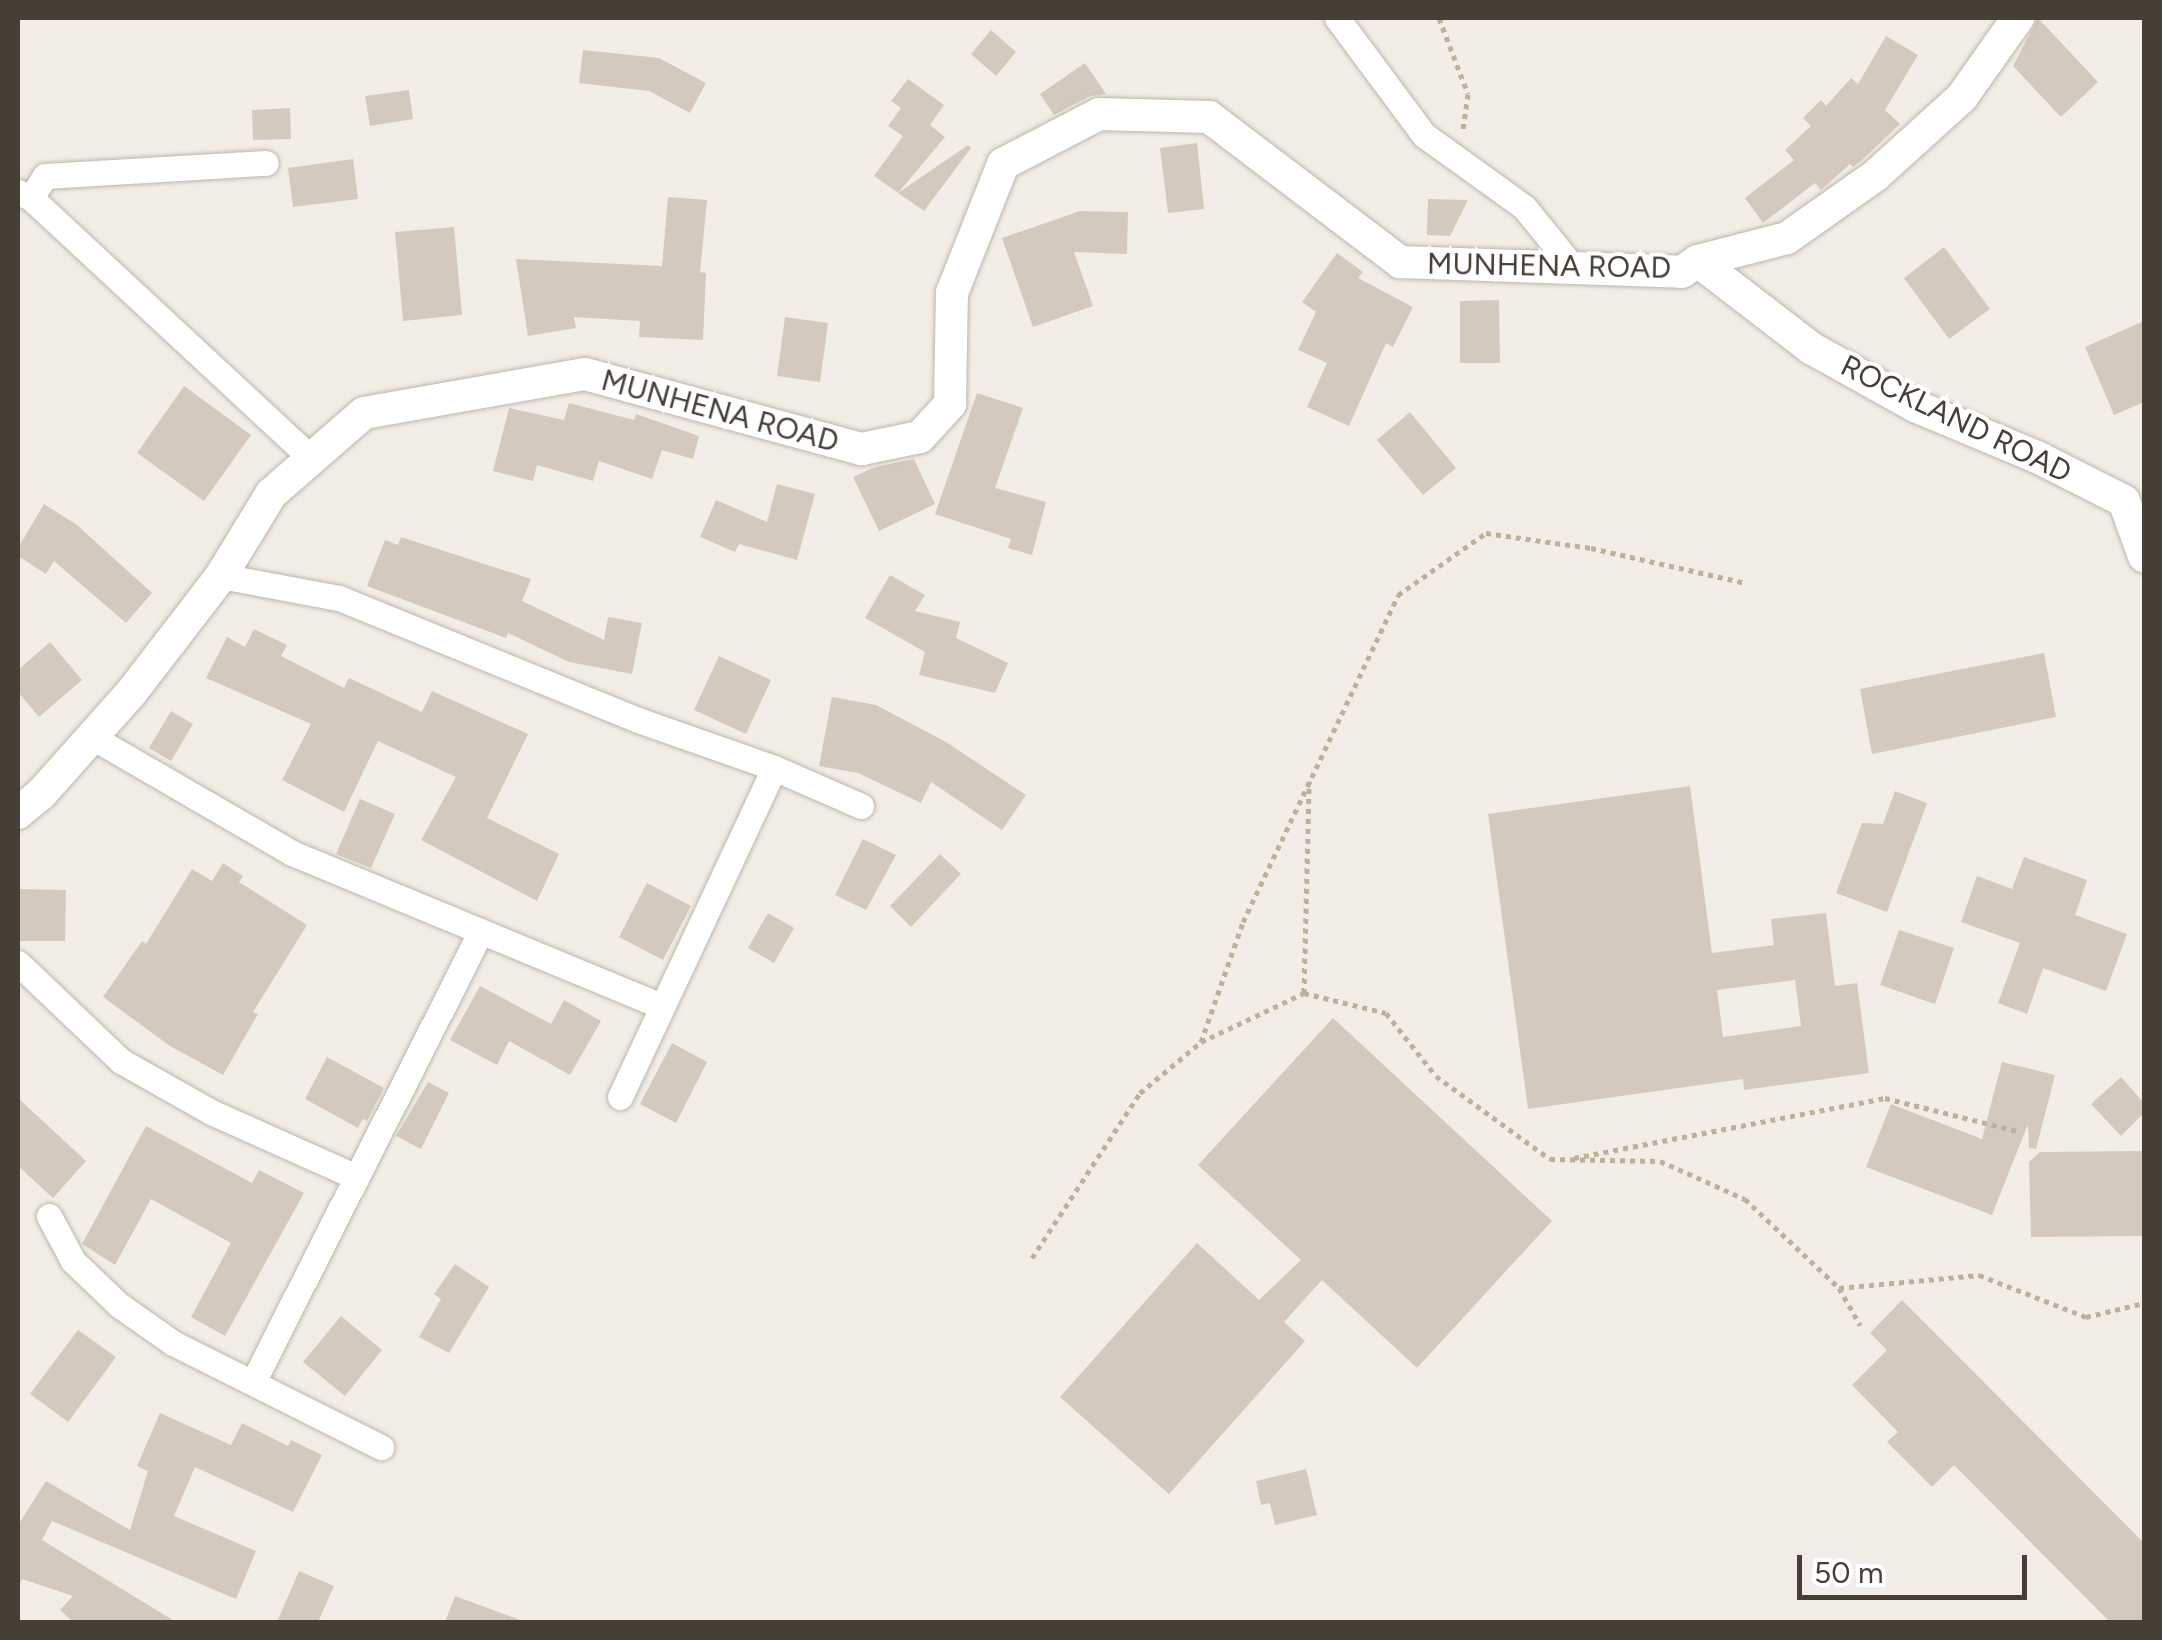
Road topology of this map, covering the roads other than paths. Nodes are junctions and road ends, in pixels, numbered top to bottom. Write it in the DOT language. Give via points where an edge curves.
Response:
graph roads {
  1 [pos="1337,18"];
  2 [pos="2018,18"];
  3 [pos="266,163"];
  4 [pos="24,195"];
  5 [pos="1698,261"];
  6 [pos="1576,270"];
  7 [pos="312,459"];
  8 [pos="2144,556"];
  9 [pos="220,576"];
  10 [pos="92,737"];
  11 [pos="774,768"];
  12 [pos="861,806"];
  13 [pos="18,813"];
  14 [pos="480,931"];
  15 [pos="18,963"];
  16 [pos="662,1006"];
  17 [pos="620,1097"];
  18 [pos="356,1177"];
  19 [pos="49,1216"];
  20 [pos="253,1382"];
  21 [pos="381,1447"];
  1 -- 6 [label="street" via="1424,135 1524,207"];
  2 -- 5 [label="street, MUNHENA ROAD" via="1962,97 1875,176 1787,238"];
  3 -- 4 [label="street" via="45,176"];
  4 -- 7 [label="street"];
  5 -- 6 [label="street, MUNHENA ROAD" via="1682,272"];
  5 -- 8 [label="street, ROCKLAND ROAD" via="1811,348 1915,406 2124,501"];
  6 -- 7 [label="street, MUNHENA ROAD" via="1400,262 1209,116 1100,114 1003,164 952,293 950,404 920,438 862,449 585,374 364,413"];
  7 -- 9 [label="street, MUNHENA ROAD" via="272,494"];
  9 -- 10 [label="street, MUNHENA ROAD"];
  9 -- 11 [label="street" via="339,598"];
  10 -- 13 [label="street, MUNHENA ROAD"];
  10 -- 14 [label="street" via="292,854"];
  11 -- 12 [label="street"];
  11 -- 16 [label="street"];
  14 -- 16 [label="street"];
  14 -- 18 [label="street"];
  15 -- 18 [label="street" via="121,1062 211,1112"];
  16 -- 17 [label="street"];
  18 -- 20 [label="street"];
  19 -- 20 [label="street" via="72,1261 119,1305 173,1343"];
  20 -- 21 [label="street"];
}
